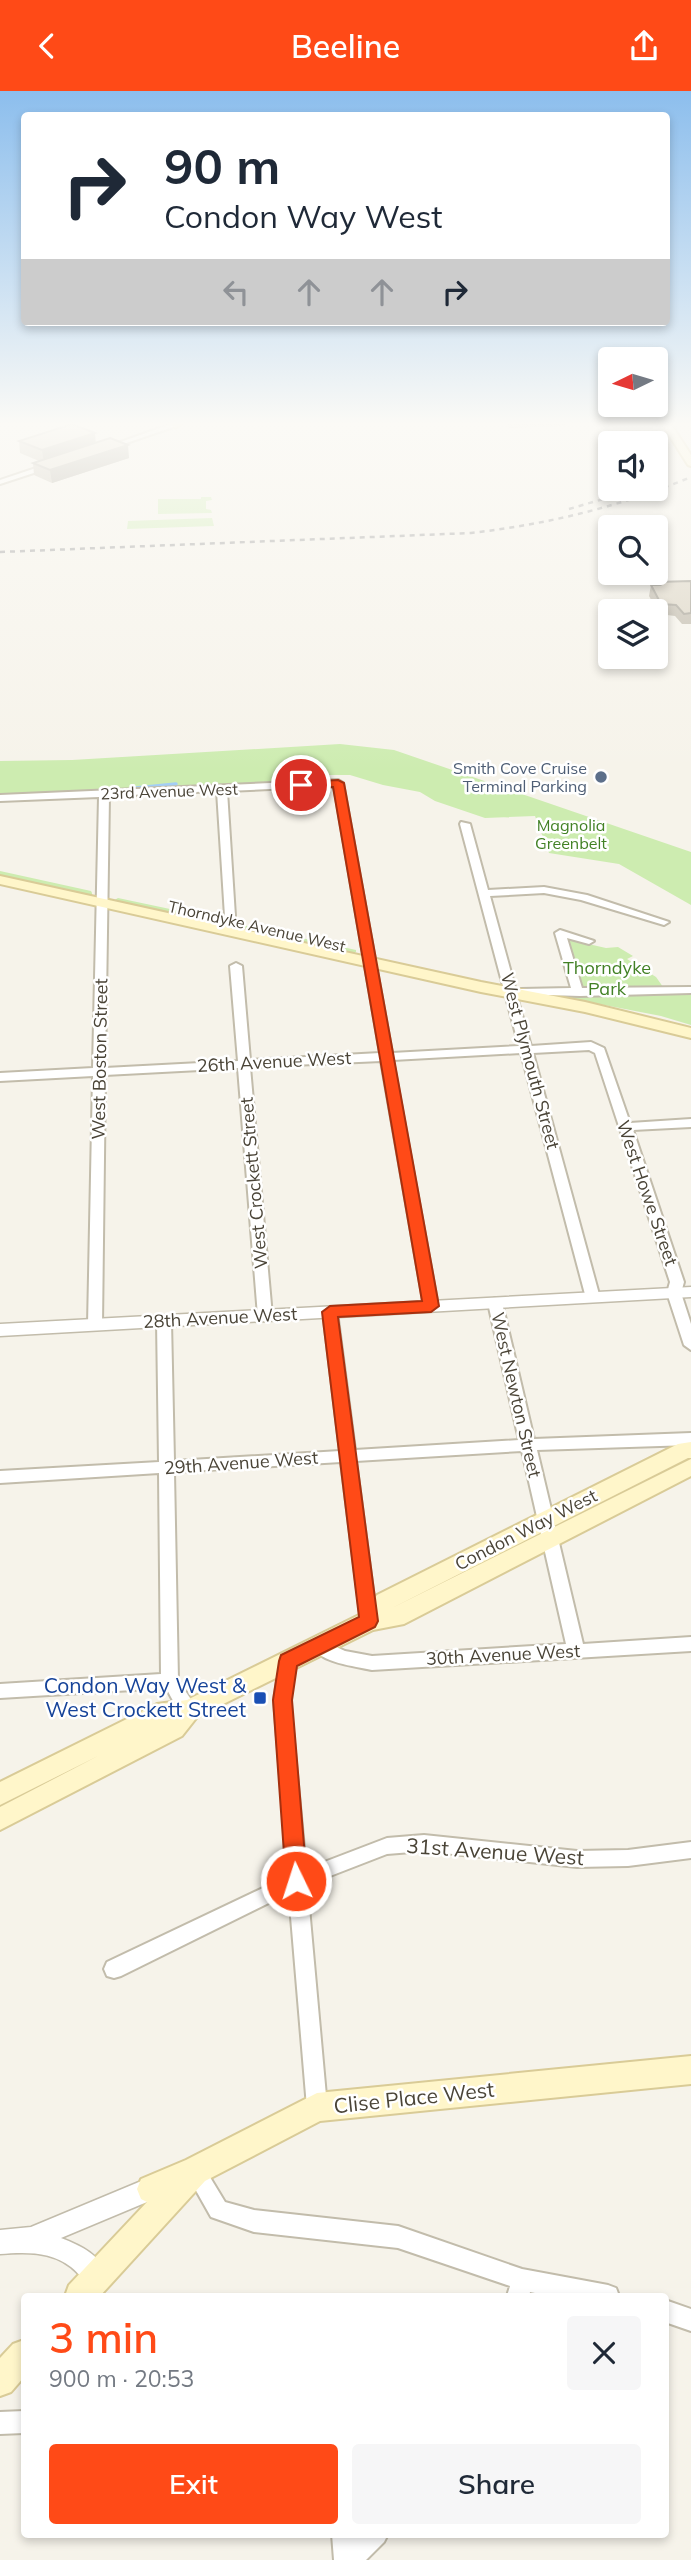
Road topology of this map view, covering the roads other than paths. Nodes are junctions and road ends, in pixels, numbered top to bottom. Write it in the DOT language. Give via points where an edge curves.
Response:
graph roads {
  1 [pos="222,788"];
  2 [pos="104,793"];
  3 [pos="0,797"];
  4 [pos="465,824"];
  5 [pos="0,869"];
  6 [pos="0,880"];
  7 [pos="484,893"];
  8 [pos="103,897"];
  9 [pos="664,922"];
  10 [pos="231,926"];
  11 [pos="589,941"];
  12 [pos="368,957"];
  13 [pos="236,966"];
  14 [pos="691,990"];
  15 [pos="511,992"];
  16 [pos="580,993"];
  17 [pos="691,1033"];
  18 [pos="591,1046"];
  19 [pos="527,1048"];
  20 [pos="387,1056"];
  21 [pos="244,1064"];
  22 [pos="100,1072"];
  23 [pos="0,1077"];
  24 [pos="691,1123"];
  25 [pos="624,1127"];
  26 [pos="691,1292"];
  27 [pos="674,1293"];
  28 [pos="593,1298"];
  29 [pos="495,1303"];
  30 [pos="431,1306"];
  31 [pos="330,1312"];
  32 [pos="265,1315"];
  33 [pos="164,1321"];
  34 [pos="95,1325"];
  35 [pos="0,1330"];
  36 [pos="691,1345"];
  37 [pos="691,1439"];
  38 [pos="528,1445"];
  39 [pos="691,1450"];
  40 [pos="348,1456"];
  41 [pos="691,1467"];
  42 [pos="166,1468"];
  43 [pos="0,1477"];
  44 [pos="548,1529"];
  45 [pos="369,1621"];
  46 [pos="691,1644"];
  47 [pos="319,1646"];
  48 [pos="576,1651"];
  49 [pos="288,1661"];
  50 [pos="170,1681"];
  51 [pos="0,1691"];
  52 [pos="189,1710"];
  53 [pos="0,1794"];
  54 [pos="0,1819"];
  55 [pos="691,1850"];
  56 [pos="296,1881"];
  57 [pos="114,1969"];
  58 [pos="691,2070"];
  59 [pos="317,2107"];
  60 [pos="195,2171"];
  61 [pos="150,2189"];
  62 [pos="31,2239"];
  63 [pos="0,2242"];
  64 [pos="88,2287"];
  65 [pos="520,2288"];
  66 [pos="575,2293"];
  67 [pos="669,2312"];
  68 [pos="691,2320"];
  69 [pos="21,2358"];
  70 [pos="0,2381"];
  71 [pos="21,2422"];
  72 [pos="0,2423"];
  73 [pos="345,2538"];
  74 [pos="372,2538"];
  75 [pos="348,2560"];
  1 -- 2 [label="street, 23rd Avenue West"];
  1 -- 10 [label="street"];
  1 -- 12 [label="street, 23rd Avenue West" via="338,783"];
  2 -- 3 [label="street, 23rd Avenue West"];
  2 -- 8 [label="street, West Boston Street"];
  4 -- 7 [label="street, West Plymouth Street"];
  5 -- 8 [label="main road, Thorndyke Avenue West"];
  6 -- 8 [label="main road, Thorndyke Avenue West"];
  7 -- 9 [label="street" via="544,890"];
  7 -- 15 [label="street, West Plymouth Street"];
  8 -- 10 [label="main road, Thorndyke Avenue West"];
  8 -- 22 [label="street, West Boston Street"];
  10 -- 12 [label="main road, Thorndyke Avenue West"];
  11 -- 16 [label="street" via="560,933"];
  12 -- 15 [label="main road, Thorndyke Avenue West"];
  12 -- 20 [label="street"];
  13 -- 21 [label="street, West Crockett Street"];
  14 -- 16 [label="street"];
  15 -- 16 [label="street"];
  15 -- 17 [label="main road, Thorndyke Avenue West"];
  15 -- 19 [label="street, West Plymouth Street"];
  18 -- 19 [label="street, 26th Avenue West"];
  18 -- 25 [label="street, West Howe Street" via="600,1051"];
  19 -- 20 [label="street, 26th Avenue West"];
  19 -- 28 [label="street, West Plymouth Street"];
  20 -- 21 [label="street, 26th Avenue West"];
  20 -- 30 [label="street"];
  21 -- 22 [label="street, 26th Avenue West"];
  21 -- 32 [label="street, West Crockett Street"];
  22 -- 23 [label="street, 26th Avenue West"];
  22 -- 34 [label="street, West Boston Street"];
  24 -- 25 [label="street"];
  25 -- 27 [label="street, West Howe Street" via="677,1282"];
  26 -- 27 [label="street, 28th Avenue West"];
  27 -- 28 [label="street, 28th Avenue West"];
  27 -- 36 [label="street, West Howe Street"];
  28 -- 29 [label="street, 28th Avenue West"];
  29 -- 30 [label="street, 28th Avenue West"];
  29 -- 38 [label="street, West Newton Street"];
  30 -- 31 [label="street, 28th Avenue West"];
  31 -- 32 [label="street, 28th Avenue West"];
  31 -- 40 [label="street"];
  32 -- 33 [label="street, 28th Avenue West"];
  33 -- 34 [label="street, 28th Avenue West"];
  33 -- 42 [label="street"];
  34 -- 35 [label="street, 28th Avenue West"];
  37 -- 38 [label="street, 29th Avenue West"];
  38 -- 40 [label="street, 29th Avenue West"];
  38 -- 44 [label="street, West Newton Street"];
  39 -- 44 [label="main road, Condon Way West"];
  40 -- 42 [label="street, 29th Avenue West"];
  40 -- 45 [label="street"];
  41 -- 44 [label="main road, Condon Way West"];
  42 -- 43 [label="street, 29th Avenue West"];
  42 -- 50 [label="street"];
  44 -- 45 [label="main road, Condon Way West" via="396,1617"];
  44 -- 48 [label="street, West Newton Street"];
  45 -- 47 [label="main road, Condon Way West"];
  46 -- 48 [label="street, 30th Avenue West"];
  47 -- 48 [label="street, 30th Avenue West" via="372,1663"];
  47 -- 49 [label="main road, Condon Way West"];
  49 -- 52 [label="main road, Condon Way West"];
  49 -- 56 [label="street" via="282,1700"];
  50 -- 51 [label="street"];
  50 -- 52 [label="street"];
  52 -- 53 [label="main road, Condon Way West" via="165,1711"];
  52 -- 54 [label="main road, Condon Way West" via="174,1729"];
  55 -- 56 [label="street, 31st Avenue West" via="577,1859 424,1843 387,1846"];
  56 -- 57 [label="street, 31st Avenue West"];
  56 -- 59 [label="street"];
  58 -- 59 [label="main road, Clise Place West"];
  59 -- 60 [label="main road, Clise Place West"];
  60 -- 61 [label="main road"];
  60 -- 64 [label="main road, Clise Place West"];
  60 -- 65 [label="street" via="218,2210 254,2221 398,2237"];
  61 -- 62 [label="street"];
  62 -- 63 [label="street"];
  62 -- 64 [label="street" via="78,2257"];
  65 -- 66 [label="street"];
  67 -- 68 [label="street"];
  69 -- 70 [label="main road"];
  71 -- 72 [label="street"];
  73 -- 75 [label="street"];
  74 -- 75 [label="street"];
}
